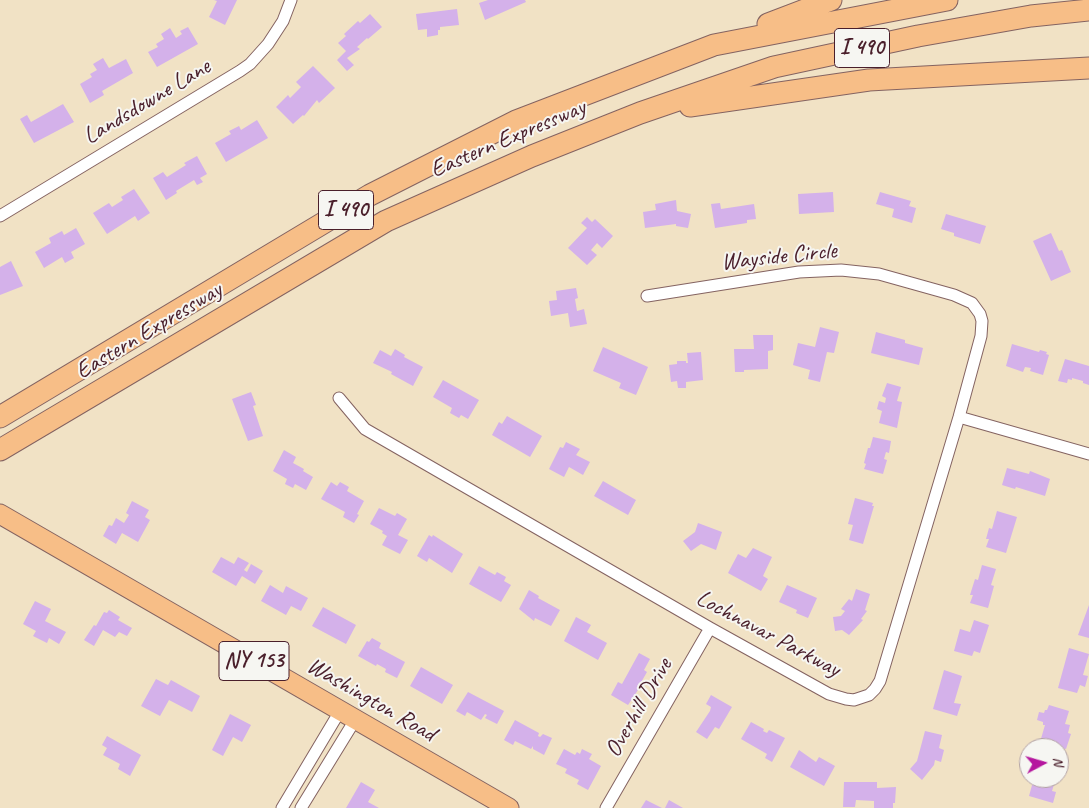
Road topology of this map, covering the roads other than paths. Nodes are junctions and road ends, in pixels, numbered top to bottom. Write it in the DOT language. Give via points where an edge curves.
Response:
graph roads {
  1 [pos="291,0"];
  2 [pos="831,0"];
  3 [pos="947,0"];
  4 [pos="1089,10"];
  5 [pos="714,45"];
  6 [pos="1089,68"];
  7 [pos="640,113"];
  8 [pos="0,216"];
  9 [pos="647,296"];
  10 [pos="339,398"];
  11 [pos="0,417"];
  12 [pos="959,417"];
  13 [pos="0,450"];
  14 [pos="1089,454"];
  15 [pos="0,514"];
  16 [pos="710,628"];
  17 [pos="348,716"];
  18 [pos="282,808"];
  19 [pos="301,808"];
  20 [pos="509,808"];
  21 [pos="606,808"];
  1 -- 8 [label="street, Landsdowne Lane" via="283,21 268,44 240,72"];
  2 -- 5 [label="highway"];
  3 -- 5 [label="highway, Eastern Expressway / I 490"];
  4 -- 7 [label="highway, Eastern Expressway / I 490" via="1031,16 918,36 774,67"];
  5 -- 11 [label="highway, Eastern Expressway / I 490" via="516,121 370,195"];
  6 -- 7 [label="highway" via="869,80"];
  7 -- 13 [label="highway, Eastern Expressway / I 490" via="532,156 386,221"];
  9 -- 12 [label="street, Wayside Circle" via="799,272 834,270 887,276 964,299 977,308 982,328"];
  10 -- 16 [label="street, Lochnavar Parkway" via="365,429"];
  12 -- 14 [label="street"];
  12 -- 16 [label="street, Lochnavar Parkway" via="880,681 869,695 854,700 829,694"];
  15 -- 17 [label="main road, Washington Road / NY 153"];
  16 -- 21 [label="street, Overhill Drive"];
  17 -- 18 [label="street"];
  17 -- 19 [label="street"];
  17 -- 20 [label="main road, Washington Road / NY 153"];
}
